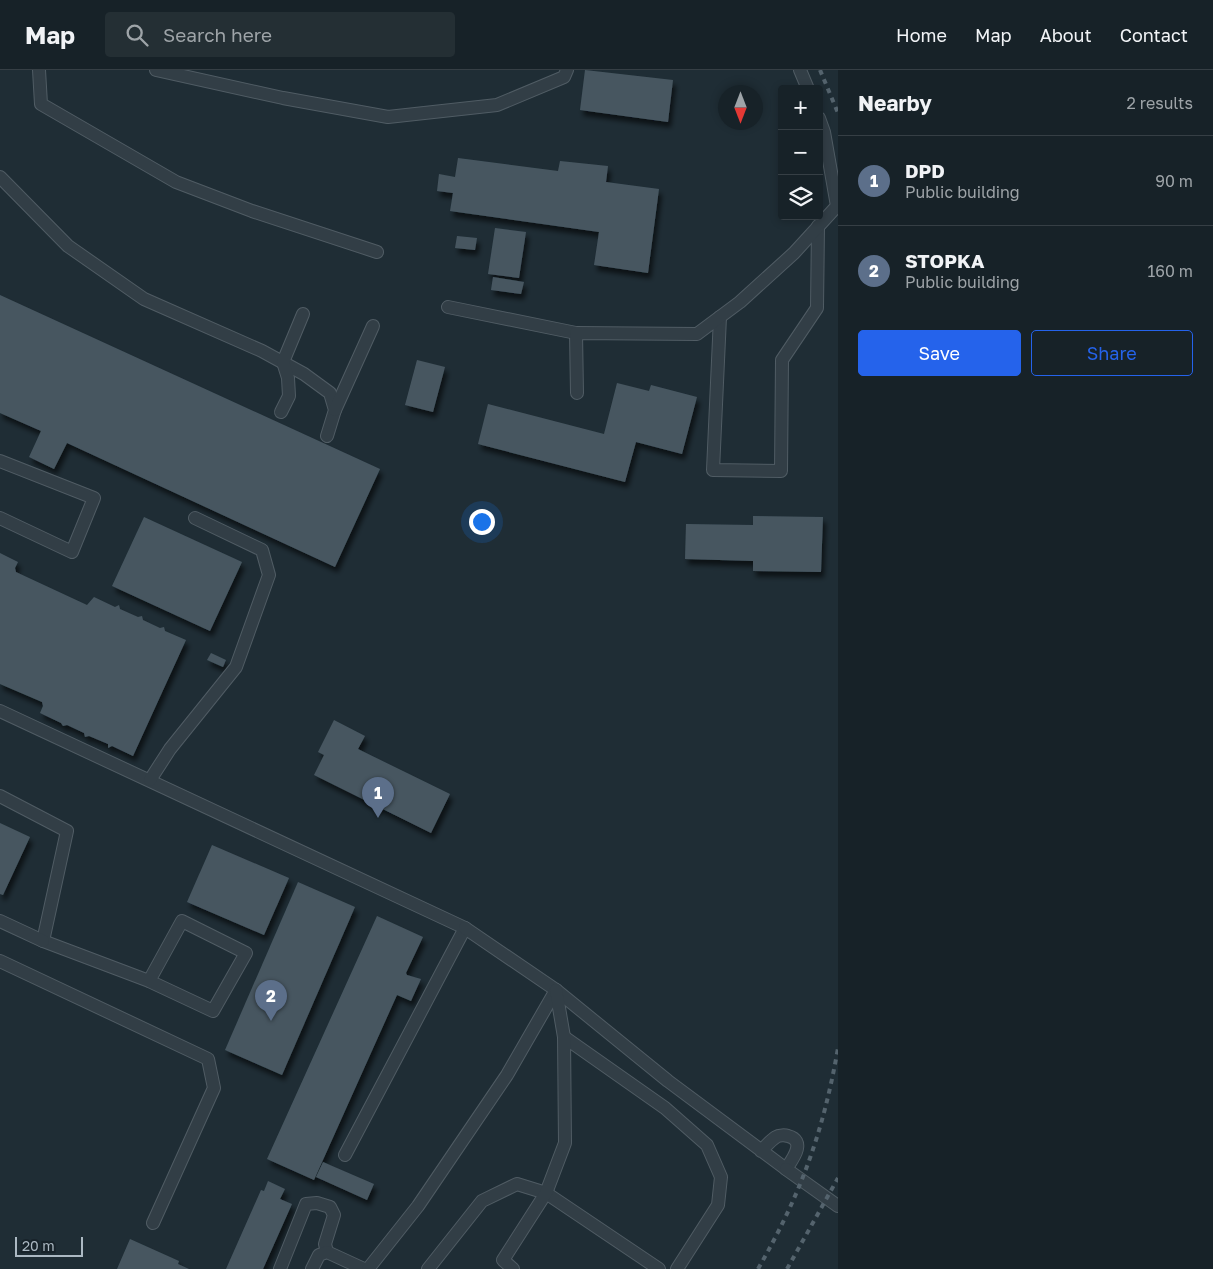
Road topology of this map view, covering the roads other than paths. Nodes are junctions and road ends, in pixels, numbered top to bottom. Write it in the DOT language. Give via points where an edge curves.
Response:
graph roads {
  1 [pos="39,70"];
  2 [pos="156,70"];
  3 [pos="567,70"];
  4 [pos="800,70"];
  5 [pos="806,85"];
  6 [pos="823,129"];
  7 [pos="0,177"];
  8 [pos="818,226"];
  9 [pos="377,252"];
  10 [pos="448,307"];
  11 [pos="303,314"];
  12 [pos="720,317"];
  13 [pos="373,326"];
  14 [pos="576,333"];
  15 [pos="283,362"];
  16 [pos="577,393"];
  17 [pos="335,410"];
  18 [pos="281,412"];
  19 [pos="327,436"];
  20 [pos="0,461"];
  21 [pos="0,518"];
  22 [pos="195,518"];
  23 [pos="0,711"];
  24 [pos="150,780"];
  25 [pos="0,796"];
  26 [pos="0,921"];
  27 [pos="465,928"];
  28 [pos="43,941"];
  29 [pos="0,961"];
  30 [pos="149,981"];
  31 [pos="556,990"];
  32 [pos="564,1037"];
  33 [pos="761,1150"];
  34 [pos="345,1155"];
  35 [pos="786,1170"];
  36 [pos="546,1193"];
  37 [pos="838,1206"];
  38 [pos="153,1223"];
  39 [pos="326,1252"];
  40 [pos="280,1269"];
  41 [pos="312,1269"];
  42 [pos="364,1269"];
  43 [pos="368,1269"];
  44 [pos="428,1269"];
  45 [pos="513,1269"];
  46 [pos="659,1269"];
  47 [pos="677,1269"];
  1 -- 9 [label="lane" via="41,104 176,182"];
  2 -- 3 [label="lane" via="388,117 497,106 564,77"];
  4 -- 5 [label="lane"];
  6 -- 8 [label="lane" via="837,206"];
  7 -- 15 [label="lane" via="68,246 144,299"];
  8 -- 12 [label="lane" via="787,259"];
  8 -- 12 [label="lane" via="817,308 782,360 781,471 712,470"];
  10 -- 14 [label="lane"];
  11 -- 15 [label="lane"];
  12 -- 14 [label="lane" via="697,334"];
  13 -- 17 [label="lane"];
  14 -- 16 [label="lane"];
  15 -- 17 [label="lane" via="330,393"];
  15 -- 18 [label="lane" via="289,396"];
  17 -- 19 [label="lane"];
  20 -- 21 [label="lane" via="94,498 72,552"];
  22 -- 24 [label="lane" via="262,550 269,575 236,667"];
  23 -- 24 [label="lane"];
  24 -- 27 [label="lane"];
  25 -- 28 [label="lane" via="67,830"];
  26 -- 28 [label="lane"];
  27 -- 31 [label="lane"];
  27 -- 34 [label="lane"];
  28 -- 30 [label="lane"];
  29 -- 38 [label="lane" via="208,1059 214,1088"];
  30 -- 30 [label="lane" via="213,1011 246,953 182,921"];
  31 -- 32 [label="lane"];
  31 -- 33 [label="lane" via="668,1081"];
  31 -- 43 [label="lane" via="507,1075 418,1206"];
  32 -- 36 [label="lane" via="565,1143"];
  32 -- 47 [label="lane" via="665,1108 707,1144 721,1176 718,1205"];
  33 -- 35 [label="lane"];
  33 -- 35 [label="lane" via="777,1136 787,1135 794,1139 798,1144 797,1152"];
  35 -- 37 [label="lane"];
  36 -- 44 [label="lane" via="517,1184 482,1202"];
  36 -- 45 [label="lane" via="502,1260"];
  36 -- 46 [label="lane"];
  39 -- 40 [label="lane" via="325,1244 334,1215 330,1207 306,1204"];
  39 -- 41 [label="lane" via="319,1255"];
  39 -- 42 [label="lane"];
}
